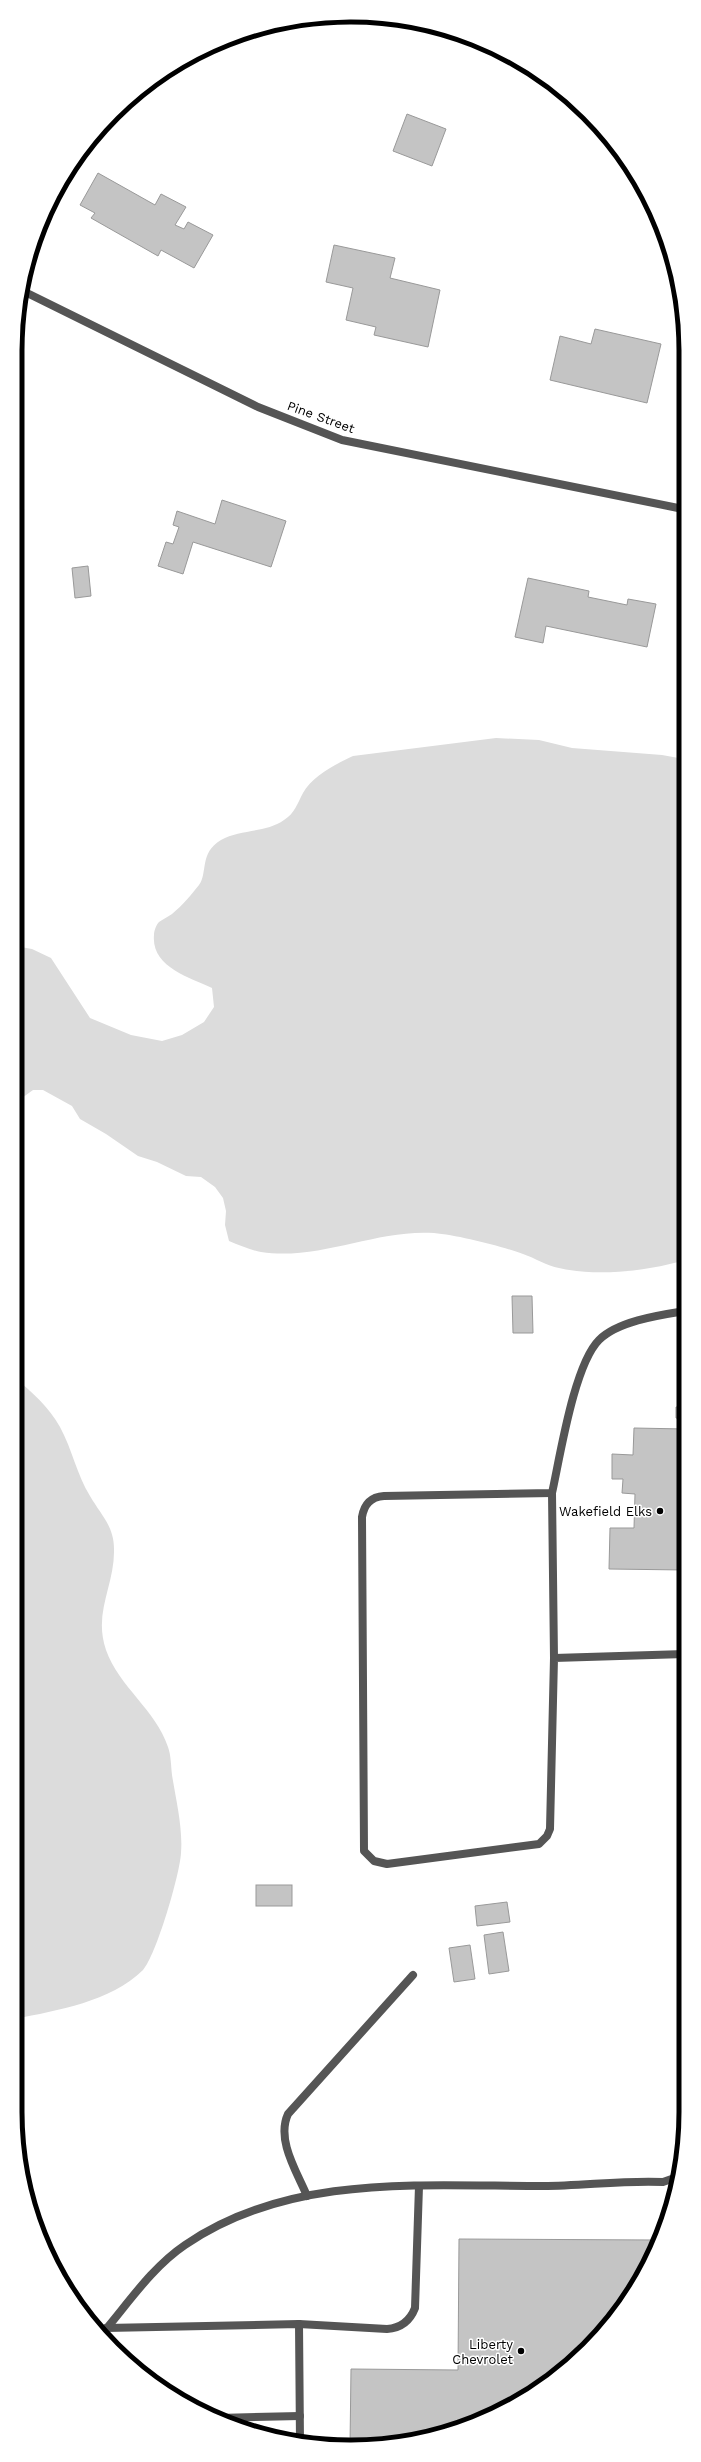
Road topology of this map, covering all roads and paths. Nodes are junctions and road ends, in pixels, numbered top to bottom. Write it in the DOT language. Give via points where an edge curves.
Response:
graph roads {
  1 [pos="27,293"];
  2 [pos="679,508"];
  3 [pos="679,1312"];
  4 [pos="552,1493"];
  5 [pos="679,1654"];
  6 [pos="554,1658"];
  7 [pos="413,1976"];
  8 [pos="672,2179"];
  9 [pos="419,2186"];
  10 [pos="307,2196"];
  11 [pos="299,2324"];
  12 [pos="106,2328"];
  13 [pos="300,2416"];
  14 [pos="232,2418"];
  15 [pos="300,2436"];
  1 -- 2 [label="street, Pine Street" via="258,406 342,440"];
  3 -- 4 [label="street" via="644,1318 599,1340 586,1360 576,1389"];
  4 -- 6 [label="street"];
  4 -- 6 [label="street" via="384,1496 372,1500 364,1509 363,1842 364,1851 370,1858 378,1863 387,1864 524,1847 539,1844 547,1836 550,1825"];
  5 -- 6 [label="street"];
  7 -- 10 [label="street" via="288,2114 284,2138"];
  8 -- 9 [label="street" via="663,2182 552,2186"];
  9 -- 10 [label="street" via="368,2186"];
  9 -- 11 [label="street" via="416,2303 407,2322 392,2329"];
  10 -- 12 [label="street" via="272,2204 221,2224 185,2245 163,2263"];
  11 -- 12 [label="street"];
  11 -- 13 [label="street"];
  13 -- 14 [label="street"];
  13 -- 15 [label="street"];
}
